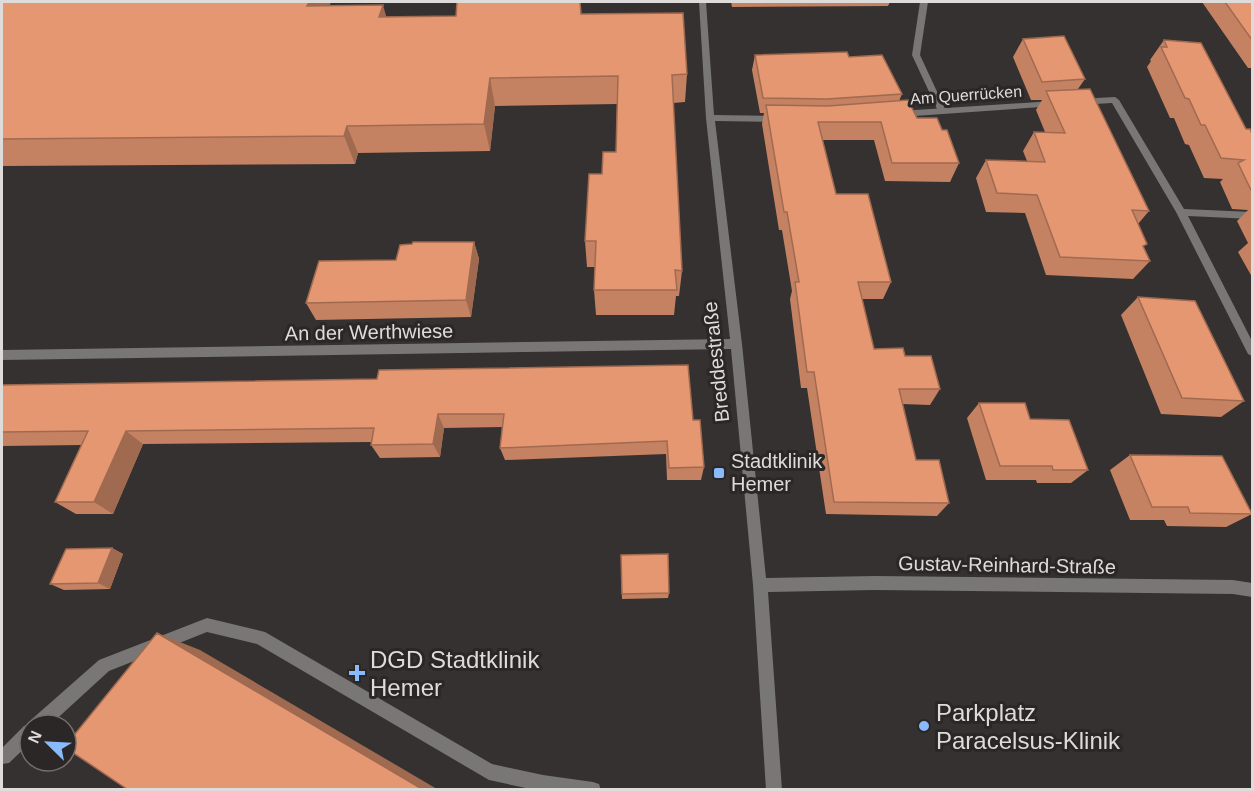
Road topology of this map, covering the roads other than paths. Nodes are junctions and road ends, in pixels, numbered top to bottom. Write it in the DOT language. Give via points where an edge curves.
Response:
graph roads {
  1 [pos="702,2"];
  2 [pos="924,2"];
  3 [pos="942,111"];
  4 [pos="894,114"];
  5 [pos="710,118"];
  6 [pos="789,119"];
  7 [pos="1181,212"];
  8 [pos="1252,215"];
  9 [pos="736,344"];
  10 [pos="1252,351"];
  11 [pos="2,355"];
  12 [pos="760,585"];
  13 [pos="1252,590"];
  14 [pos="51,713"];
  15 [pos="18,743"];
  16 [pos="3,757"];
  17 [pos="593,789"];
  18 [pos="774,789"];
  1 -- 5 [label="street, Breddestraße"];
  2 -- 3 [label="street" via="916,55"];
  3 -- 4 [label="street, Am Querrücken"];
  3 -- 7 [label="street, Am Querrücken" via="1115,100"];
  5 -- 6 [label="street"];
  5 -- 9 [label="street, Breddestraße"];
  7 -- 8 [label="street"];
  7 -- 10 [label="street"];
  9 -- 11 [label="street, An der Werthwiese"];
  9 -- 12 [label="street, Breddestraße"];
  12 -- 13 [label="street, Gustav-Reinhard-Straße" via="886,583"];
  12 -- 18 [label="street, Breddestraße"];
  14 -- 17 [label="street" via="104,666 207,625 260,637 489,772"];
  15 -- 16 [label="street"];
}
